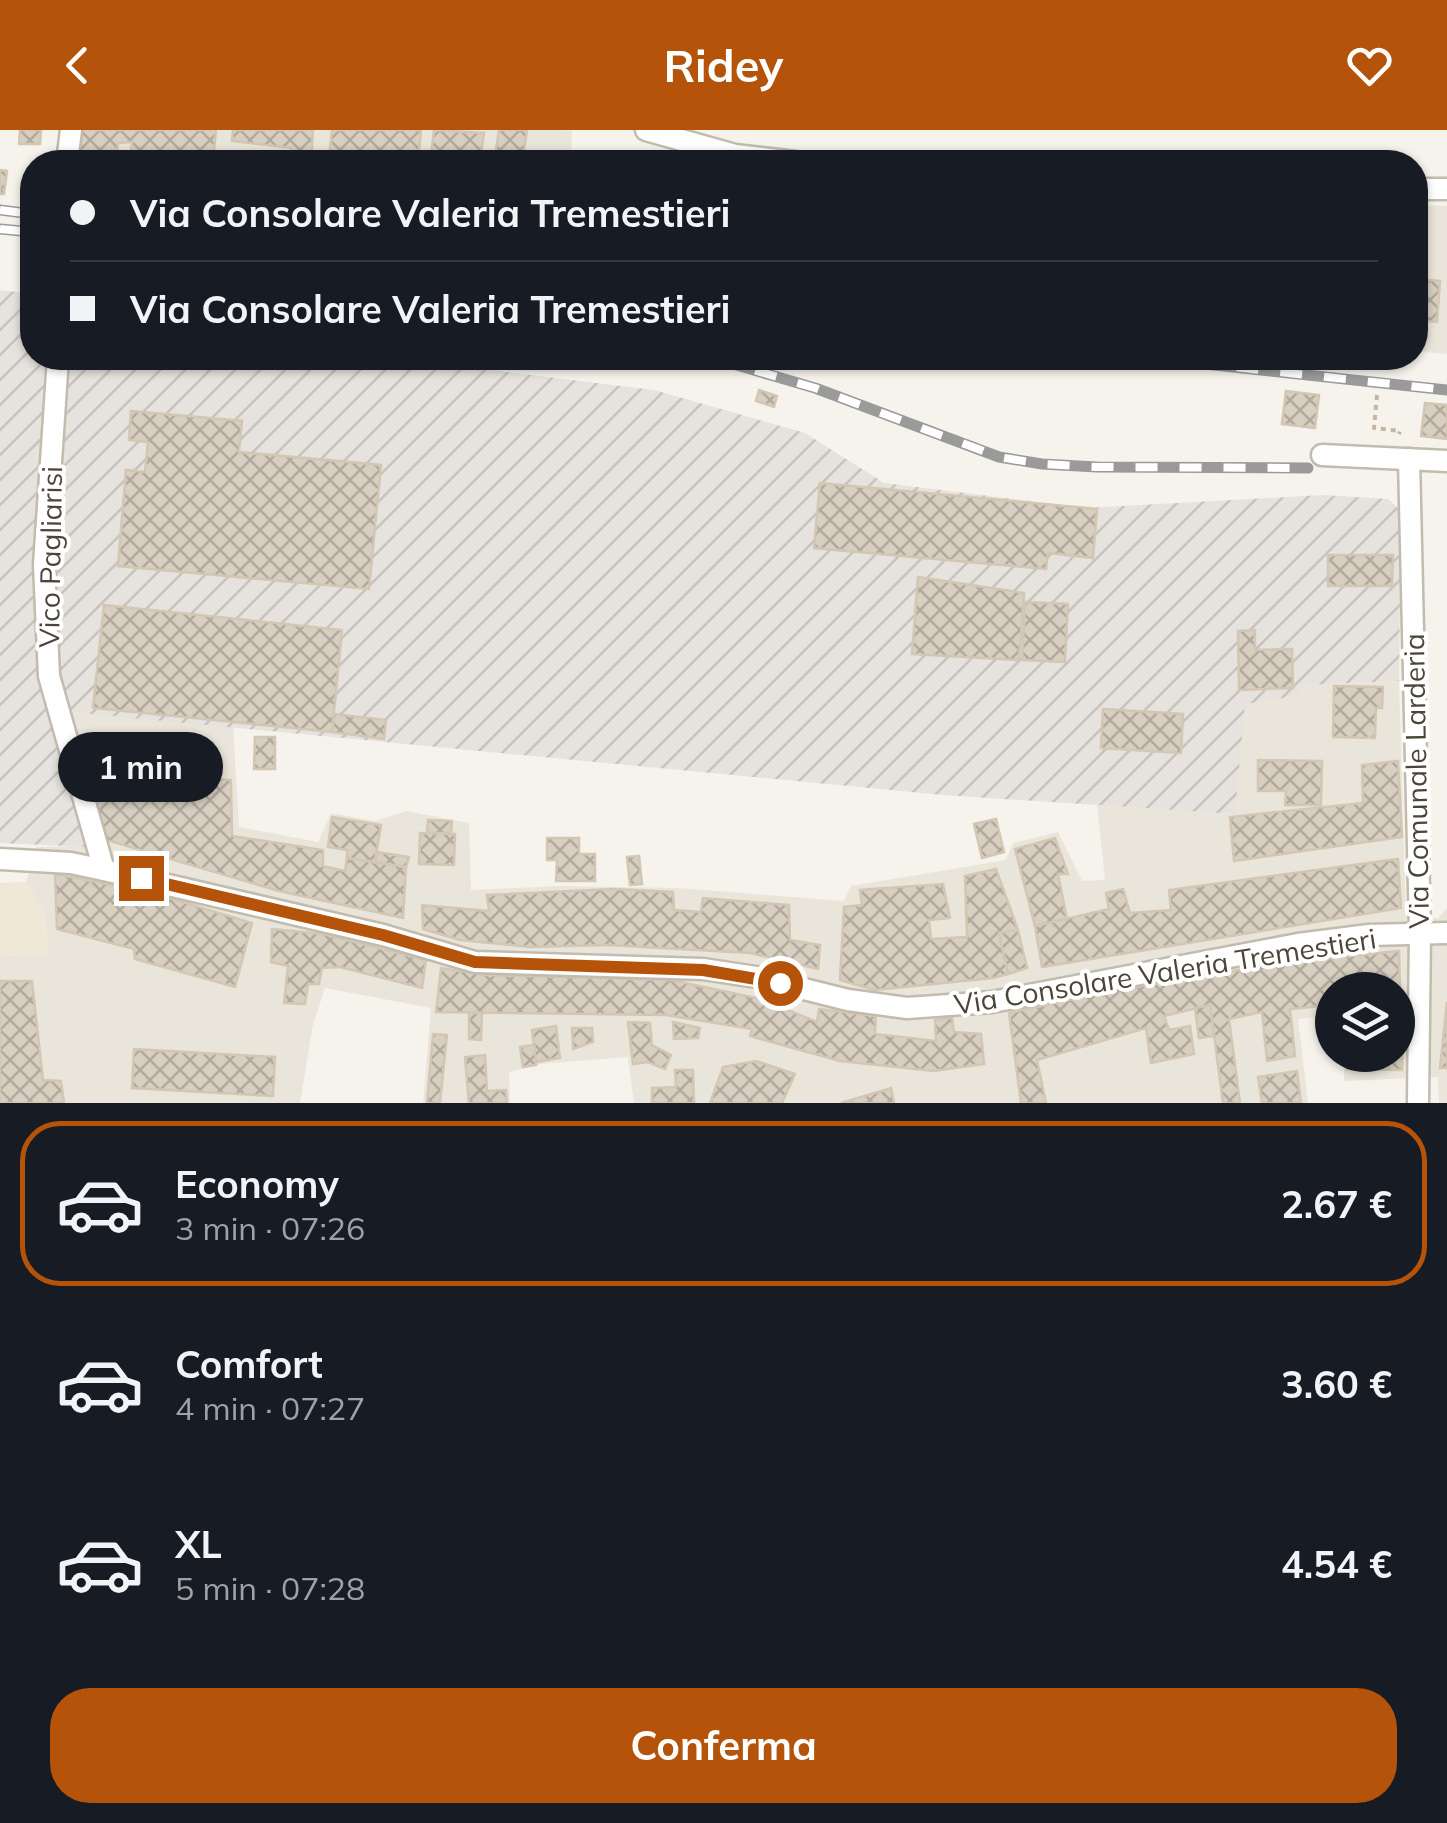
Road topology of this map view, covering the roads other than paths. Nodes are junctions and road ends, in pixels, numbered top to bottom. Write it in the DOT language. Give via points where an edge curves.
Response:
graph roads {
  1 [pos="646,130"];
  2 [pos="717,150"];
  3 [pos="57,370"];
  4 [pos="1322,455"];
  5 [pos="1409,459"];
  6 [pos="1447,461"];
  7 [pos="0,858"];
  8 [pos="104,870"];
  9 [pos="1420,933"];
  10 [pos="1447,933"];
  11 [pos="1418,1103"];
  1 -- 2 [label="street"];
  3 -- 8 [label="street, Vico Pagliarisi" via="44,564 49,676"];
  4 -- 5 [label="street"];
  5 -- 6 [label="street"];
  5 -- 9 [label="street, Via Comunale Larderia"];
  7 -- 8 [label="street, Via Consolare Valeria Tremestieri"];
  8 -- 9 [label="street, Via Consolare Valeria Tremestieri" via="475,962 703,970 908,1008 992,1002 1298,944"];
  9 -- 10 [label="street, Via Consolare Valeria Tremestieri"];
  9 -- 11 [label="street, Via Comunale Larderia"];
}
